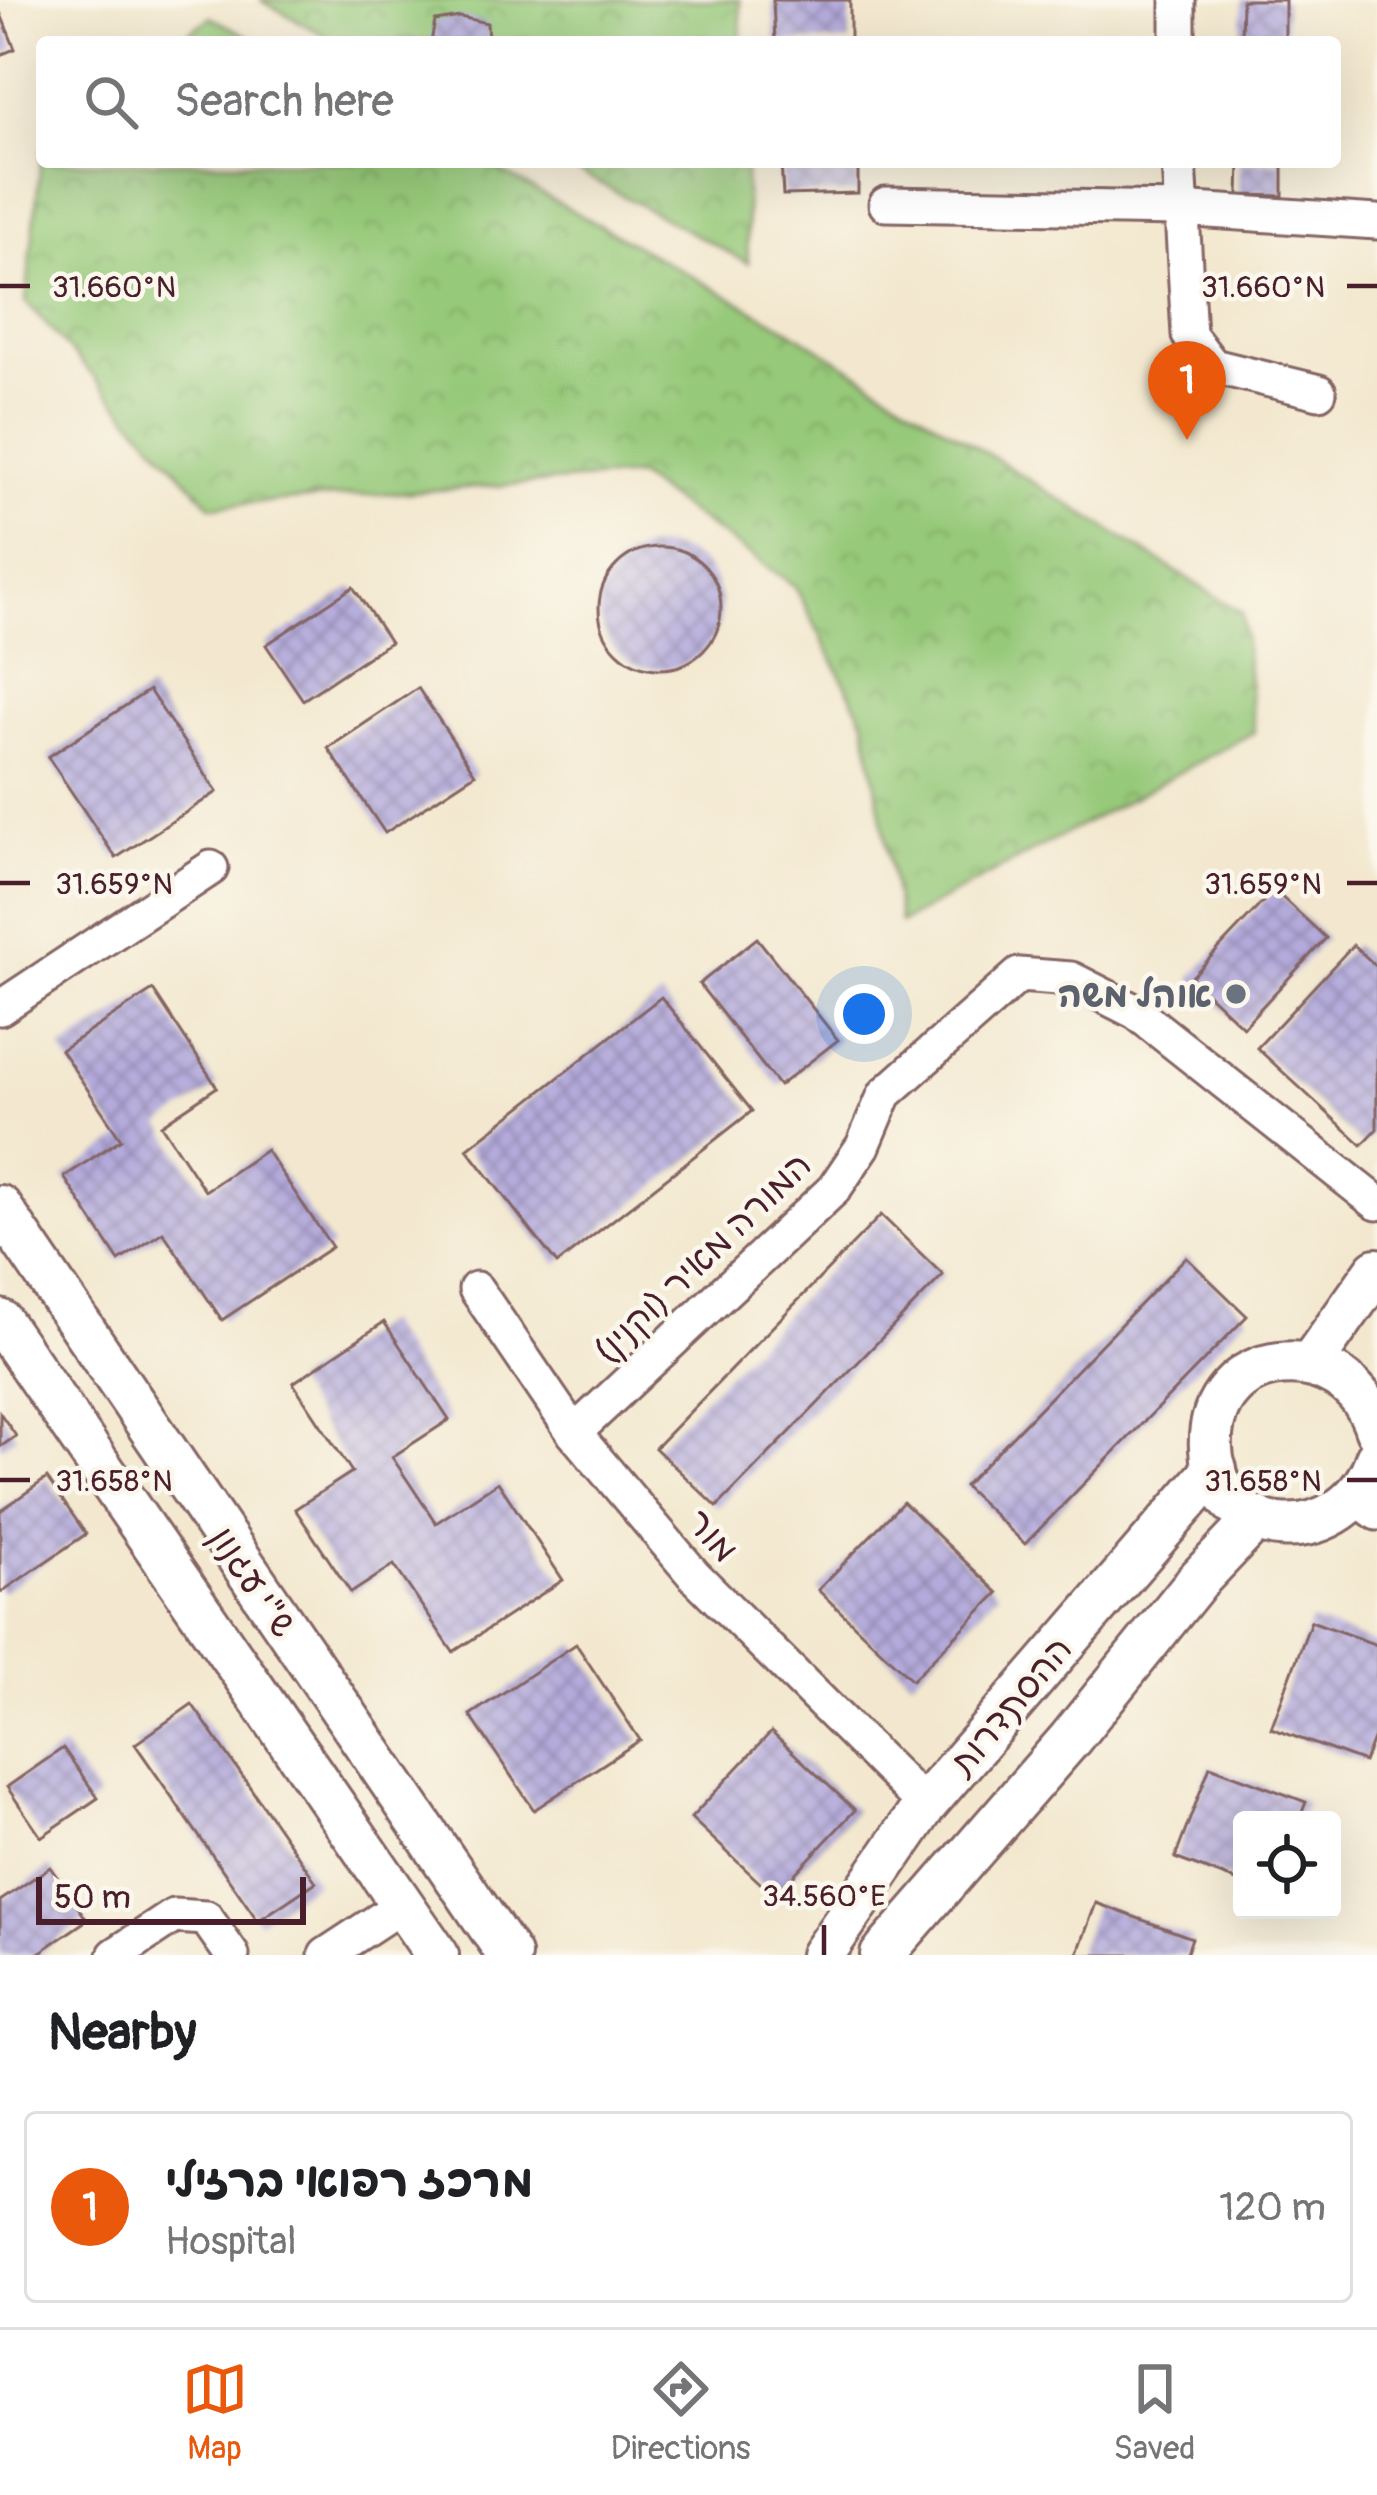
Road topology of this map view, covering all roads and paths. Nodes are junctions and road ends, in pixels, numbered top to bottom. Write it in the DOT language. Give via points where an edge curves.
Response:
graph roads {
  1 [pos="1178,0"];
  2 [pos="1178,36"];
  3 [pos="1178,168"];
  4 [pos="886,204"];
  5 [pos="1178,209"];
  6 [pos="1377,222"];
  7 [pos="1319,392"];
  8 [pos="211,868"];
  9 [pos="0,1008"];
  10 [pos="1377,1203"];
  11 [pos="0,1207"];
  12 [pos="1377,1270"];
  13 [pos="476,1289"];
  14 [pos="0,1321"];
  15 [pos="1311,1363"];
  16 [pos="1367,1375"];
  17 [pos="1377,1430"];
  18 [pos="574,1433"];
  19 [pos="1377,1458"];
  20 [pos="1215,1469"];
  21 [pos="1367,1506"];
  22 [pos="1257,1518"];
  23 [pos="925,1805"];
  24 [pos="399,1907"];
  25 [pos="116,1955"];
  26 [pos="232,1955"];
  27 [pos="326,1955"];
  28 [pos="437,1955"];
  29 [pos="509,1955"];
  30 [pos="822,1955"];
  31 [pos="882,1955"];
  1 -- 2 [label="street"];
  3 -- 5 [label="street"];
  4 -- 5 [label="street"];
  5 -- 6 [label="street"];
  5 -- 7 [label="street" via="1189,335 1213,366"];
  8 -- 9 [label="street"];
  10 -- 18 [label="street, המורה מאיר (וקנין)" via="1136,1012 1071,979 1019,975 885,1094 834,1189"];
  11 -- 29 [label="street, ש\"י עגנון"];
  12 -- 15 [label="street"];
  13 -- 18 [label="street, מור"];
  14 -- 24 [label="street, ש\"י עגנון"];
  15 -- 16 [label="street"];
  15 -- 20 [label="street" via="1268,1365 1233,1388 1213,1427"];
  16 -- 17 [label="street"];
  18 -- 23 [label="street, מור" via="694,1575"];
  19 -- 21 [label="street"];
  20 -- 22 [label="street"];
  20 -- 23 [label="street, ההסתדרות"];
  21 -- 22 [label="street" via="1310,1526"];
  22 -- 31 [label="street, ההסתדרות"];
  23 -- 30 [label="street, ההסתדרות"];
  24 -- 27 [label="street"];
  24 -- 28 [label="street, ש\"י עגנון"];
  25 -- 26 [label="street" via="174,1916 206,1918"];
}
